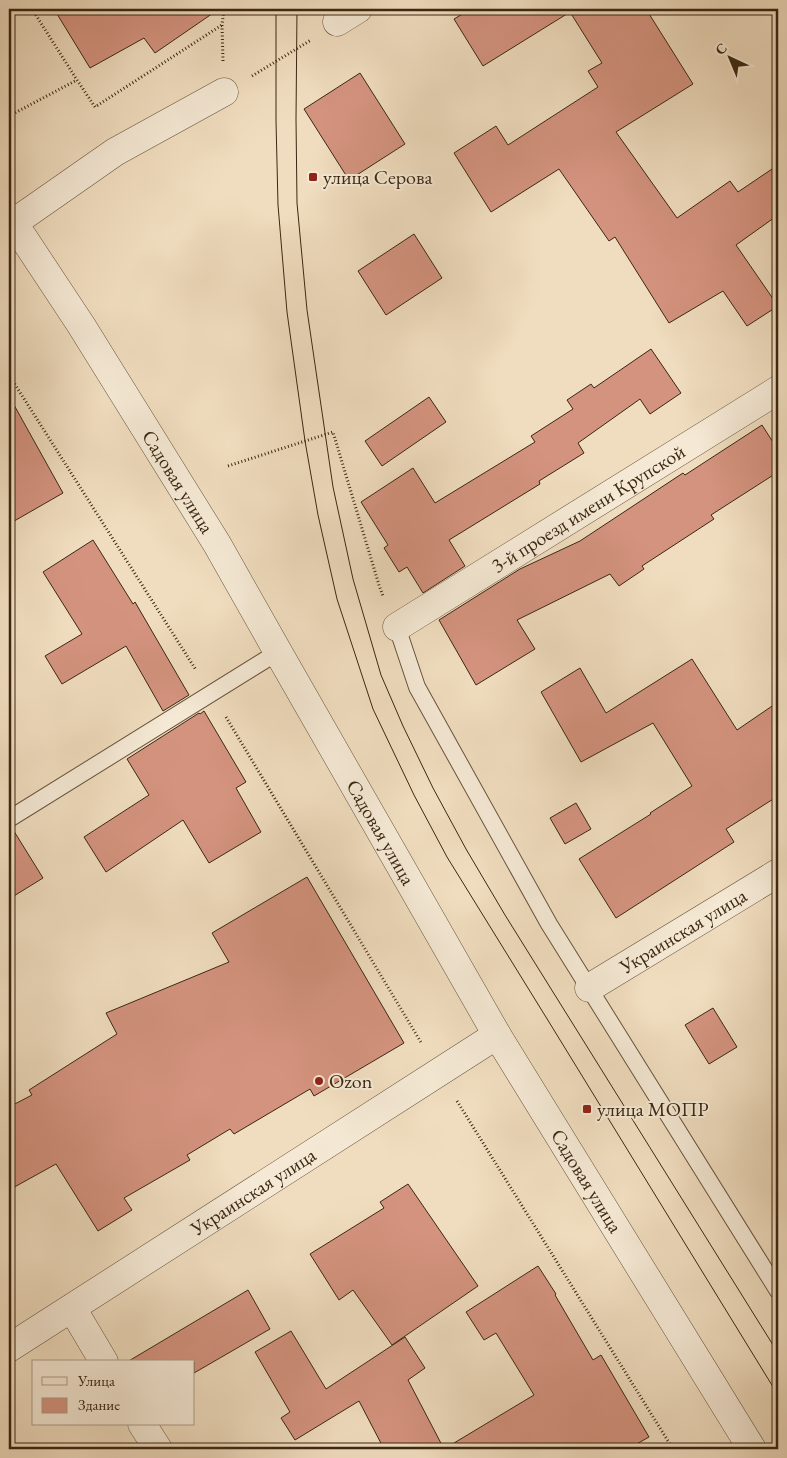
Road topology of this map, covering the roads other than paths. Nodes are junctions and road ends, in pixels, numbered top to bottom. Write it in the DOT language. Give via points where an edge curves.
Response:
graph roads {
  1 [pos="224,92"];
  2 [pos="10,222"];
  3 [pos="778,390"];
  4 [pos="397,627"];
  5 [pos="278,652"];
  6 [pos="9,819"];
  7 [pos="778,872"];
  8 [pos="588,988"];
  9 [pos="497,1035"];
  10 [pos="778,1291"];
  11 [pos="72,1308"];
  12 [pos="9,1348"];
  13 [pos="103,1360"];
  14 [pos="143,1426"];
  15 [pos="158,1449"];
  16 [pos="752,1449"];
  1 -- 2 [label="street" via="115,152"];
  2 -- 5 [label="street, Садовая улица" via="81,326 217,544"];
  3 -- 4 [label="street, 3-й проезд имени Крупской"];
  4 -- 8 [label="lane" via="417,687"];
  5 -- 6 [label="lane"];
  5 -- 9 [label="street, Садовая улица"];
  7 -- 8 [label="street, Украинская улица"];
  8 -- 10 [label="lane"];
  9 -- 11 [label="street, Украинская улица"];
  9 -- 16 [label="street, Садовая улица"];
  11 -- 12 [label="street, Украинская улица"];
  11 -- 13 [label="street"];
  14 -- 15 [label="street"];
}
